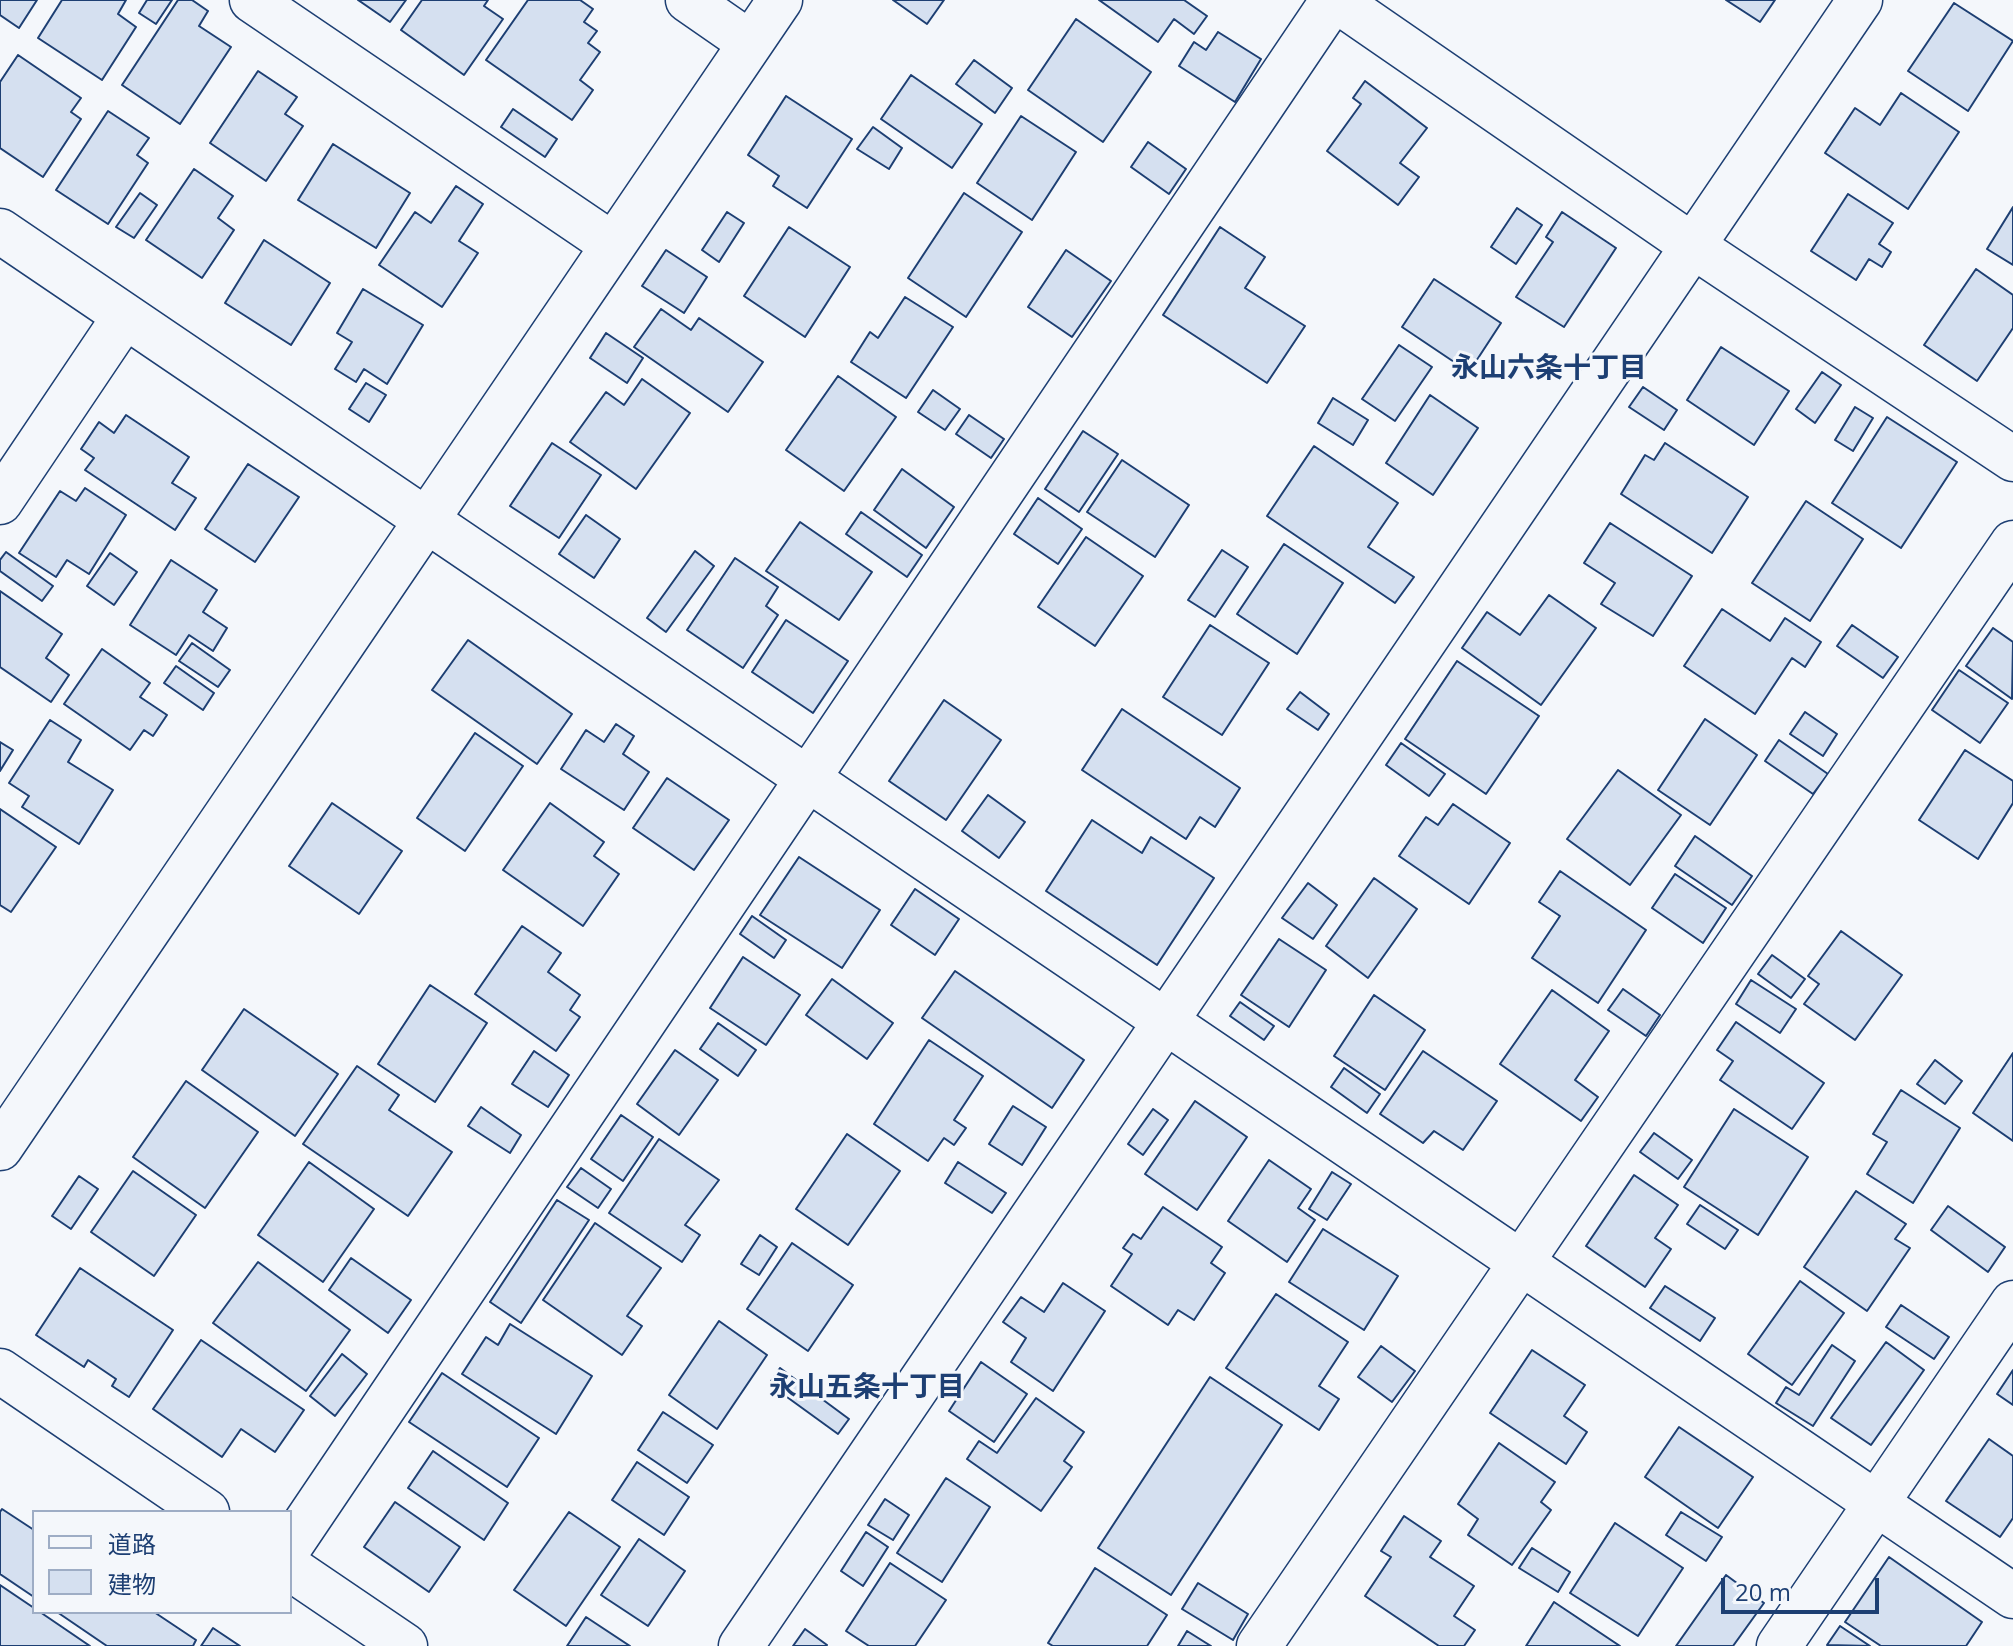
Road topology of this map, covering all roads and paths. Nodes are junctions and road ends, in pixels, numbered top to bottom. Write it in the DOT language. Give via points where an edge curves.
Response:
graph roads {
  1 [pos="252,0"];
  2 [pos="688,0"];
  3 [pos="780,0"];
  4 [pos="1335,0"];
  5 [pos="1860,0"];
  6 [pos="750,43"];
  7 [pos="0,231"];
  8 [pos="613,245"];
  9 [pos="1693,246"];
  10 [pos="125,316"];
  11 [pos="2013,459"];
  12 [pos="0,502"];
  13 [pos="427,520"];
  14 [pos="2013,543"];
  15 [pos="808,779"];
  16 [pos="1165,1021"];
  17 [pos="0,1148"];
  18 [pos="1521,1262"];
  19 [pos="2013,1303"];
  20 [pos="0,1371"];
  21 [pos="1876,1503"];
  22 [pos="204,1510"];
  23 [pos="292,1543"];
  24 [pos="292,1569"];
  25 [pos="2013,1596"];
  26 [pos="397,1644"];
  27 [pos="741,1646"];
  28 [pos="1259,1646"];
  29 [pos="1779,1646"];
  1 -- 8 [label="street"];
  2 -- 6 [label="street"];
  3 -- 6 [label="street"];
  4 -- 9 [label="street"];
  4 -- 15 [label="street"];
  5 -- 9 [label="street"];
  6 -- 8 [label="street"];
  7 -- 10 [label="street"];
  8 -- 13 [label="street"];
  9 -- 11 [label="street"];
  9 -- 16 [label="street"];
  10 -- 12 [label="street"];
  10 -- 13 [label="street"];
  13 -- 15 [label="street"];
  13 -- 17 [label="street"];
  14 -- 18 [label="street"];
  15 -- 16 [label="street"];
  15 -- 23 [label="street"];
  16 -- 18 [label="street"];
  16 -- 27 [label="street"];
  18 -- 21 [label="street"];
  18 -- 28 [label="street"];
  19 -- 21 [label="street"];
  20 -- 22 [label="street"];
  21 -- 25 [label="street"];
  21 -- 29 [label="street"];
  24 -- 26 [label="street"];
}
